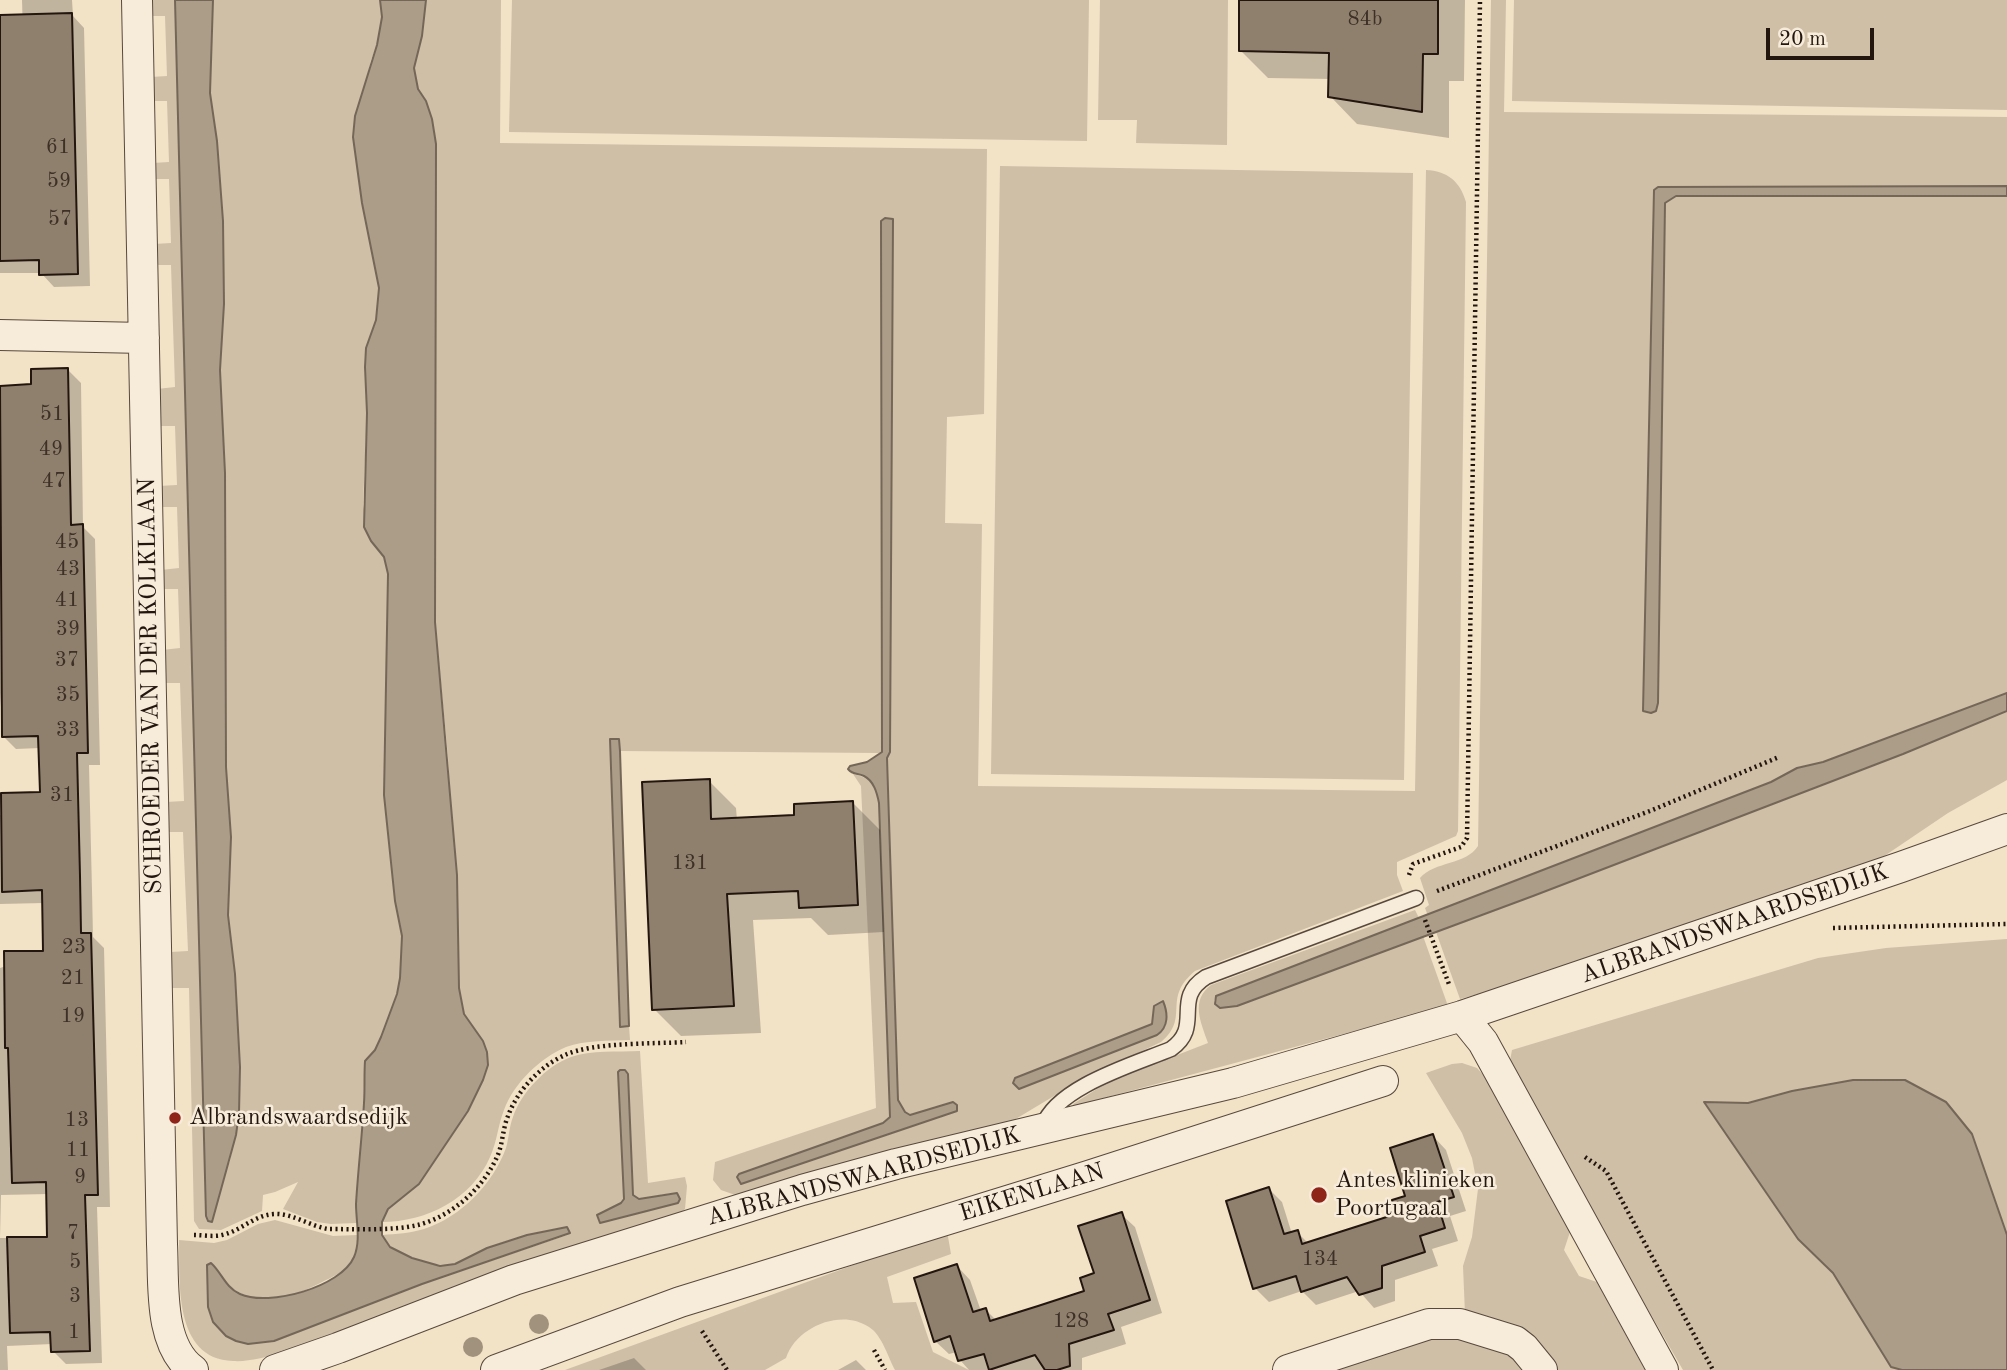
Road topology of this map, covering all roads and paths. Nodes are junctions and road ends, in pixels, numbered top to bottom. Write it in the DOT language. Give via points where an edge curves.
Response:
graph roads {
  1 [pos="137,0"];
  2 [pos="1480,0"];
  3 [pos="0,335"];
  4 [pos="144,338"];
  5 [pos="1779,757"];
  6 [pos="2007,829"];
  7 [pos="1418,904"];
  8 [pos="2007,924"];
  9 [pos="1823,931"];
  10 [pos="1458,1006"];
  11 [pos="686,1042"];
  12 [pos="1383,1081"];
  13 [pos="1043,1128"];
  14 [pos="1543,1152"];
  15 [pos="162,1231"];
  16 [pos="680,1302"];
  17 [pos="874,1350"];
  18 [pos="188,1369"];
  19 [pos="275,1370"];
  20 [pos="496,1370"];
  21 [pos="727,1370"];
  22 [pos="885,1370"];
  23 [pos="1288,1370"];
  24 [pos="1542,1370"];
  25 [pos="1663,1370"];
  26 [pos="1713,1370"];
  1 -- 4 [label="street, SCHROEDER VAN DER KOLKLAAN"];
  2 -- 7 [label="path" via="1467,838 1461,847 1413,864 1409,878"];
  3 -- 4 [label="street"];
  4 -- 15 [label="street, SCHROEDER VAN DER KOLKLAAN"];
  5 -- 7 [label="path"];
  6 -- 10 [label="street, ALBRANDSWAARDSEDIJK" via="1889,872"];
  7 -- 10 [label="path"];
  7 -- 13 [label="lane" via="1206,976 1188,998 1188,1030 1182,1041 1072,1094 1055,1105"];
  8 -- 9 [label="path, ALBRANDSWAARDSEDIJK" via="1835,927"];
  10 -- 13 [label="street, ALBRANDSWAARDSEDIJK" via="1233,1083"];
  10 -- 14 [label="street"];
  11 -- 15 [label="path" via="590,1047 562,1056 536,1075 513,1104 498,1154 475,1189 438,1218 415,1226 344,1229 314,1227 275,1214 219,1236"];
  12 -- 16 [label="street, EIKENLAAN"];
  13 -- 19 [label="street, ALBRANDSWAARDSEDIJK" via="802,1190 514,1280"];
  14 -- 25 [label="street"];
  14 -- 26 [label="path" via="1577,1152 1606,1171"];
  15 -- 18 [label="street, SCHROEDER VAN DER KOLKLAAN" via="169,1336"];
  16 -- 20 [label="street, EIKENLAAN"];
  16 -- 21 [label="path"];
  17 -- 22 [label="path"];
  23 -- 24 [label="street" via="1429,1324 1445,1323 1515,1341"];
}
